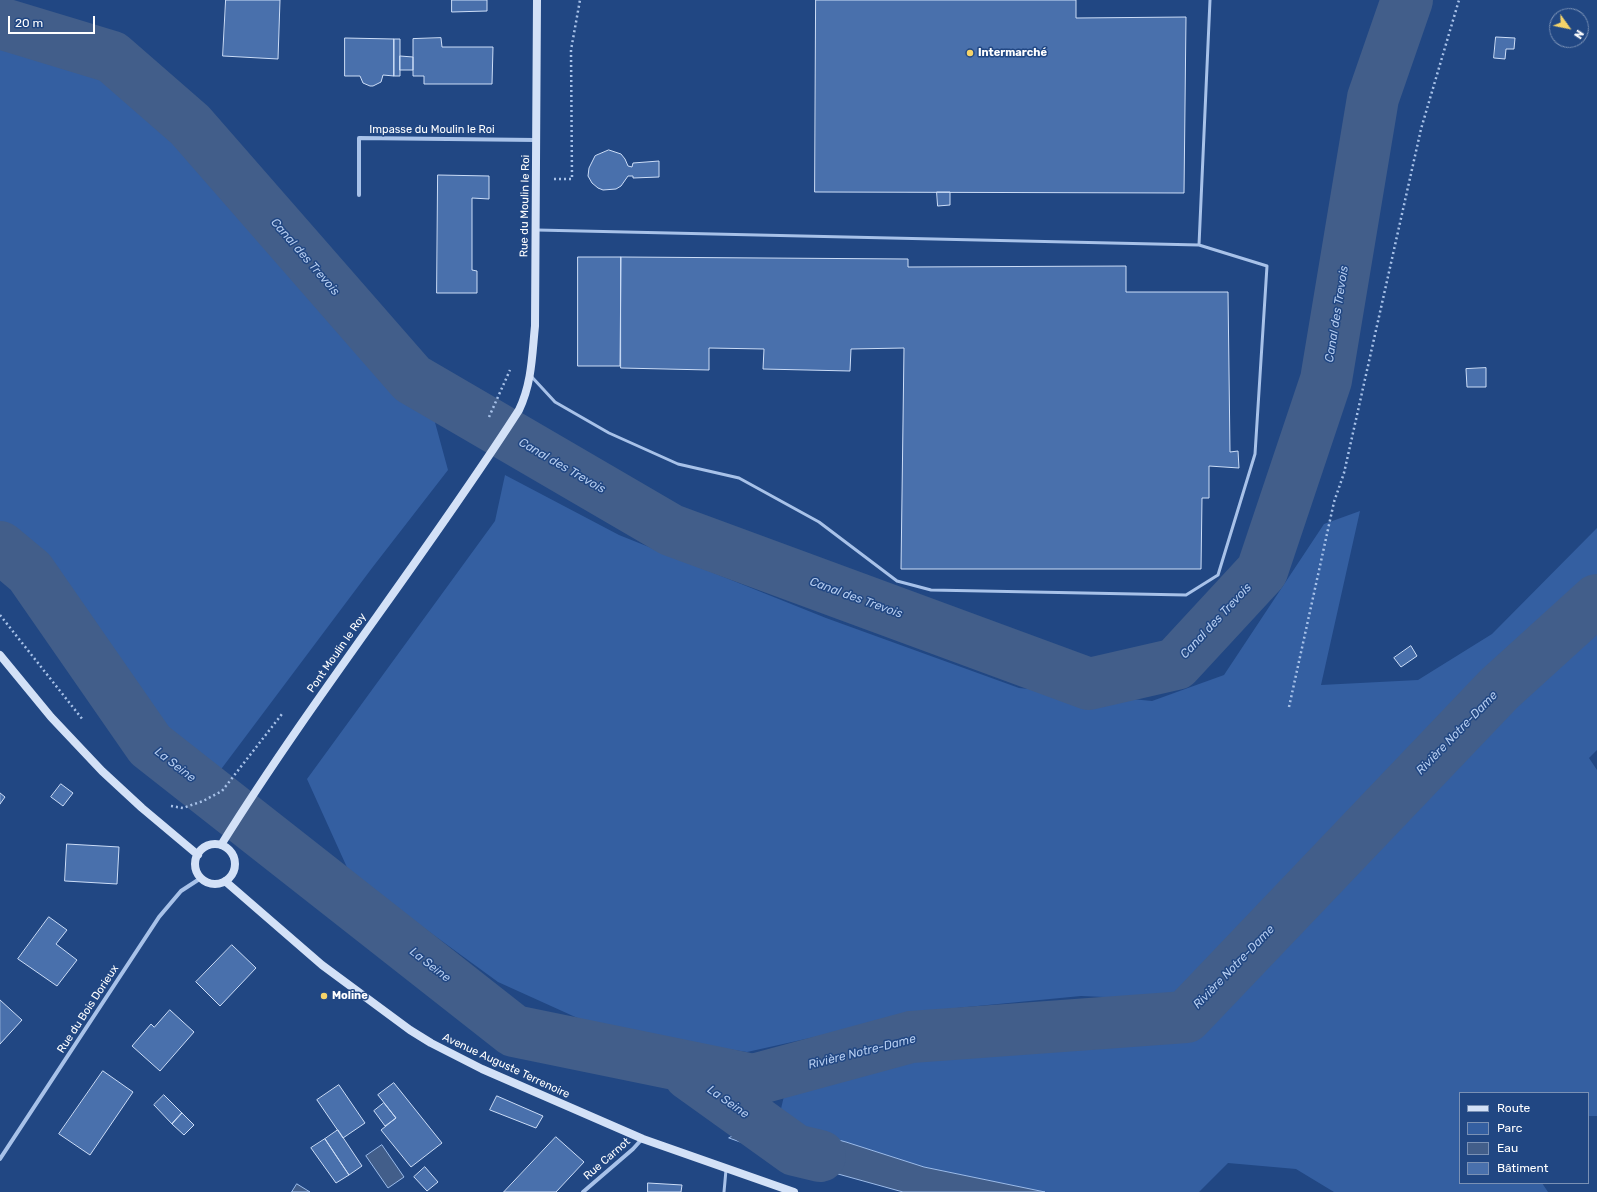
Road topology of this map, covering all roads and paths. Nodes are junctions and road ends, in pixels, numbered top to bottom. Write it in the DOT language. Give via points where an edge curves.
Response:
graph roads {
  1 [pos="537,0"];
  2 [pos="580,0"];
  3 [pos="1210,0"];
  4 [pos="1459,0"];
  5 [pos="536,140"];
  6 [pos="572,179"];
  7 [pos="359,195"];
  8 [pos="536,230"];
  9 [pos="1199,245"];
  10 [pos="530,375"];
  11 [pos="500,393"];
  12 [pos="518,410"];
  13 [pos="492,411"];
  14 [pos="0,615"];
  15 [pos="0,656"];
  16 [pos="1289,707"];
  17 [pos="87,725"];
  18 [pos="222,791"];
  19 [pos="184,808"];
  20 [pos="221,845"];
  21 [pos="198,855"];
  22 [pos="201,878"];
  23 [pos="225,882"];
  24 [pos="643,1139"];
  25 [pos="0,1159"];
  26 [pos="726,1168"];
  27 [pos="583,1192"];
  28 [pos="724,1192"];
  29 [pos="794,1192"];
  1 -- 5 [label="street, Rue du Moulin le Roi"];
  2 -- 6 [label="path" via="572,50"];
  3 -- 9 [label="lane"];
  4 -- 16 [label="path" via="1421,129"];
  5 -- 7 [label="street, Impasse du Moulin le Roi" via="359,138"];
  5 -- 8 [label="street, Rue du Moulin le Roi"];
  8 -- 9 [label="lane"];
  8 -- 10 [label="street, Rue du Moulin le Roi"];
  9 -- 10 [label="lane" via="1267,266 1255,454 1218,574 1186,595 931,590 897,581 819,522 739,478 678,464 609,434 555,402"];
  10 -- 12 [label="street, Rue du Moulin le Roi"];
  11 -- 13 [label="path"];
  12 -- 20 [label="street, Pont Moulin le Roy" via="476,476 276,759"];
  14 -- 17 [label="path"];
  15 -- 21 [label="street" via="51,717 102,771"];
  18 -- 19 [label="path" via="203,802"];
  20 -- 21 [label="street" via="208,846"];
  20 -- 23 [label="street" via="232,853 235,861 232,874"];
  21 -- 22 [label="street" via="196,866"];
  22 -- 23 [label="street" via="212,884"];
  22 -- 25 [label="street, Rue du Bois Dorieux" via="181,891 159,916"];
  23 -- 24 [label="street, Avenue Auguste Terrenoire" via="322,965 431,1043 482,1069"];
  24 -- 26 [label="street, Avenue Auguste Terrenoire"];
  24 -- 27 [label="street, Rue Carnot"];
  26 -- 28 [label="lane"];
  26 -- 29 [label="street, Avenue Auguste Terrenoire"];
}
